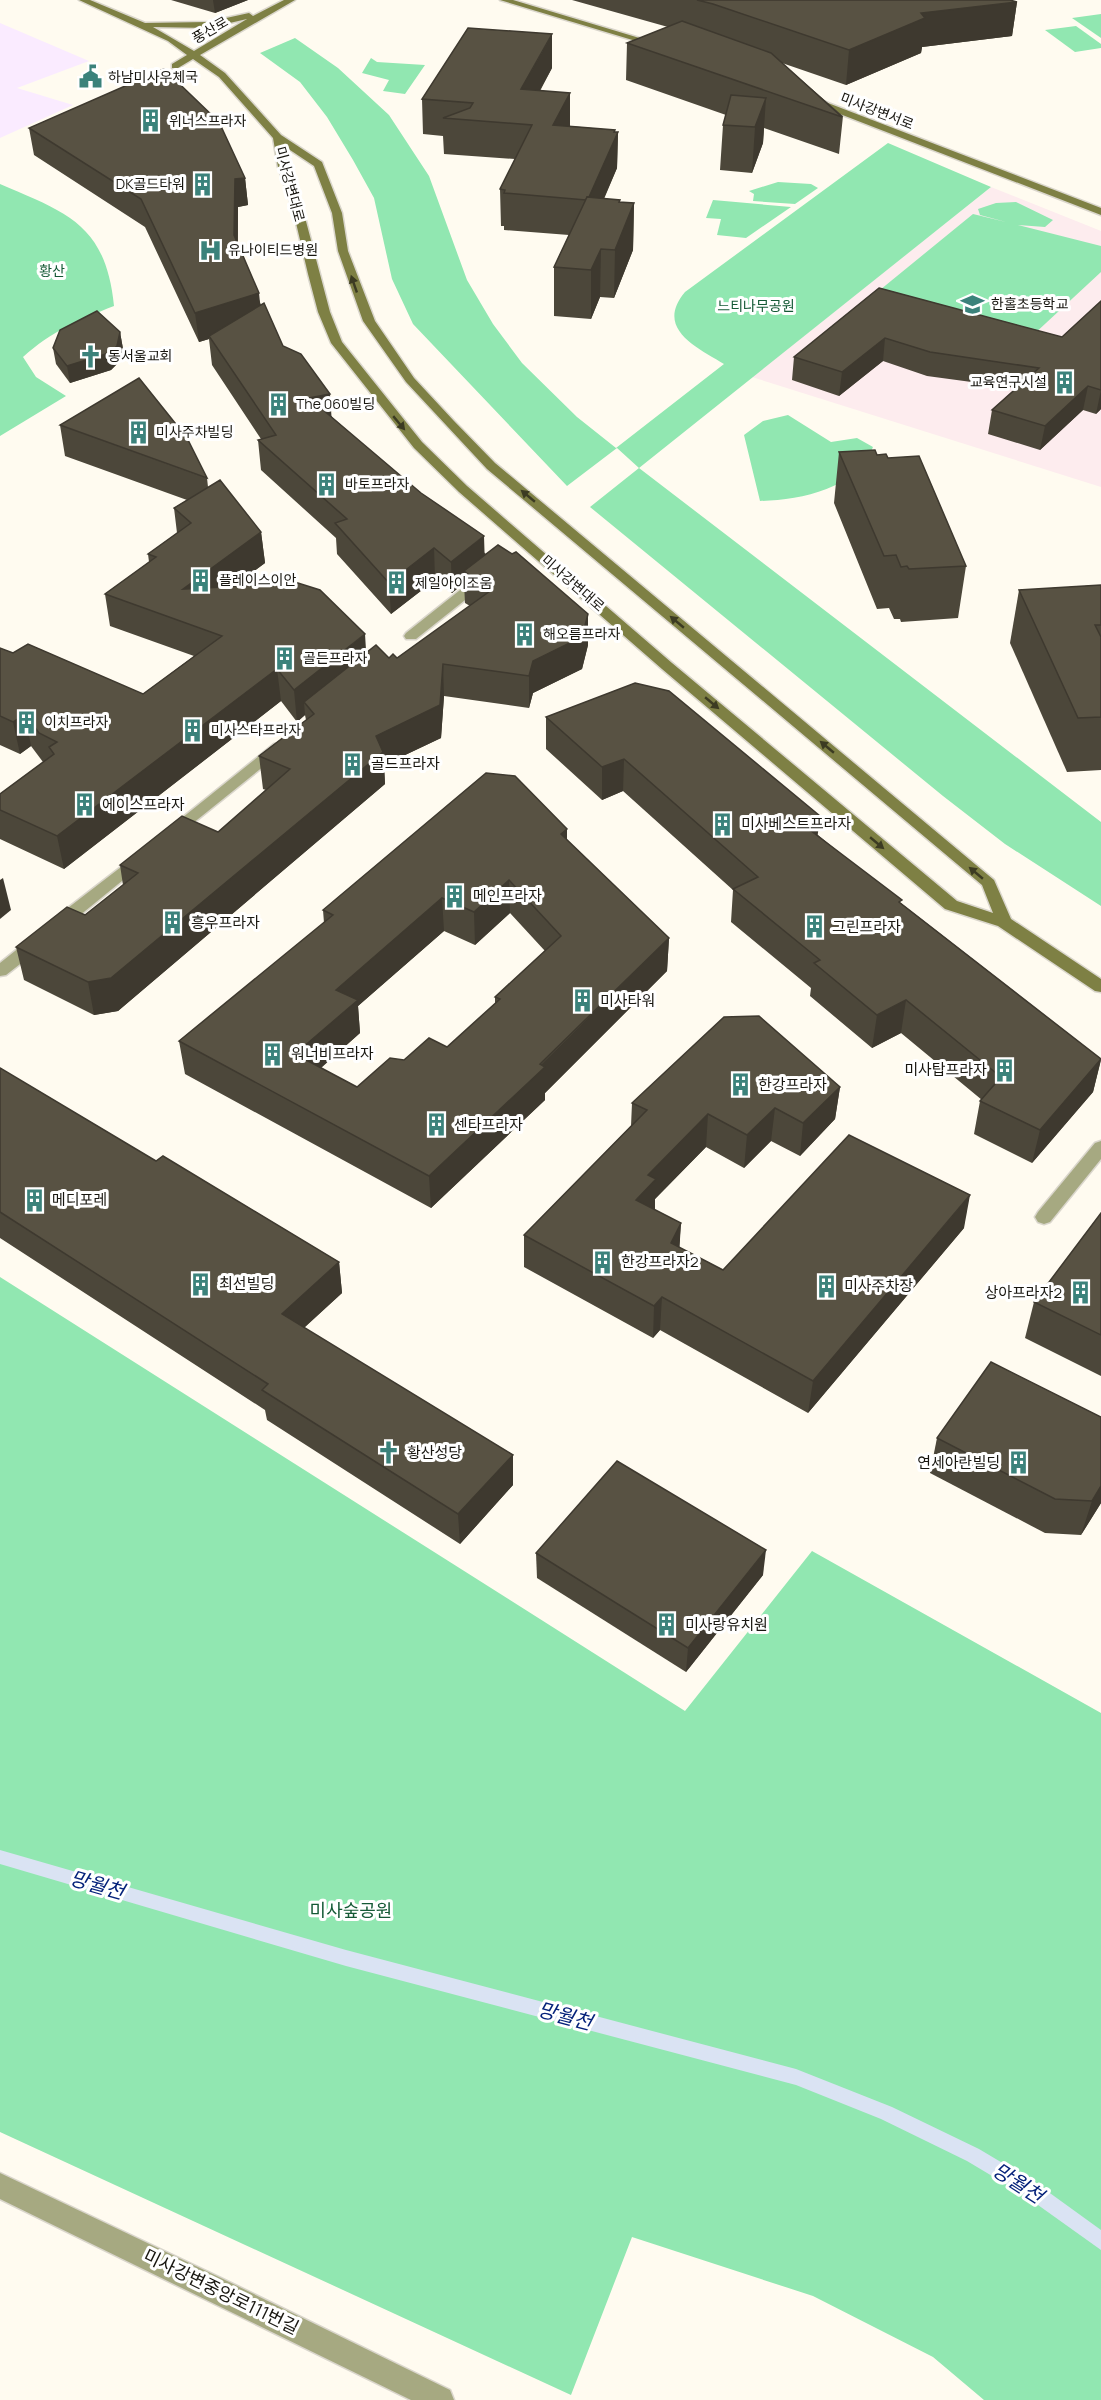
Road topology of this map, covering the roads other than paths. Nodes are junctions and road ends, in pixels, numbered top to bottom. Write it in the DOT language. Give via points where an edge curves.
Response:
graph roads {
  1 [pos="83,0"];
  2 [pos="291,0"];
  3 [pos="504,0"];
  4 [pos="267,11"];
  5 [pos="141,24"];
  6 [pos="675,50"];
  7 [pos="192,56"];
  8 [pos="175,66"];
  9 [pos="804,97"];
  10 [pos="278,137"];
  11 [pos="1101,212"];
  12 [pos="498,567"];
  13 [pos="411,636"];
  14 [pos="291,737"];
  15 [pos="1004,922"];
  16 [pos="0,971"];
  17 [pos="1101,987"];
  18 [pos="1101,1147"];
  19 [pos="1044,1217"];
  20 [pos="0,2186"];
  21 [pos="440,2400"];
  1 -- 5 [label="main road, 미사강변대로"];
  2 -- 4 [label="main road, 풍산로"];
  3 -- 6 [label="main road"];
  4 -- 5 [label="main road" via="208,25"];
  4 -- 7 [label="main road, 풍산로"];
  5 -- 7 [label="main road, 미사강변대로" via="171,39"];
  7 -- 8 [label="main road, 풍산로"];
  7 -- 10 [label="main road, 미사강변대로" via="222,75"];
  9 -- 11 [label="main road, 미사강변서로"];
  15 -- 10 [label="main road, 미사강변대로, one-way" via="989,884 491,466 450,424 410,380 369,321 343,251 337,213 318,165"];
  10 -- 15 [label="main road, 미사강변대로, one-way" via="315,283 337,343 418,445 667,666 951,905"];
  12 -- 13 [label="street"];
  14 -- 16 [label="street"];
  15 -- 17 [label="main road, 미사강변대로"];
  18 -- 19 [label="street"];
  20 -- 21 [label="street, 미사강변중앙로111번길"];
}
